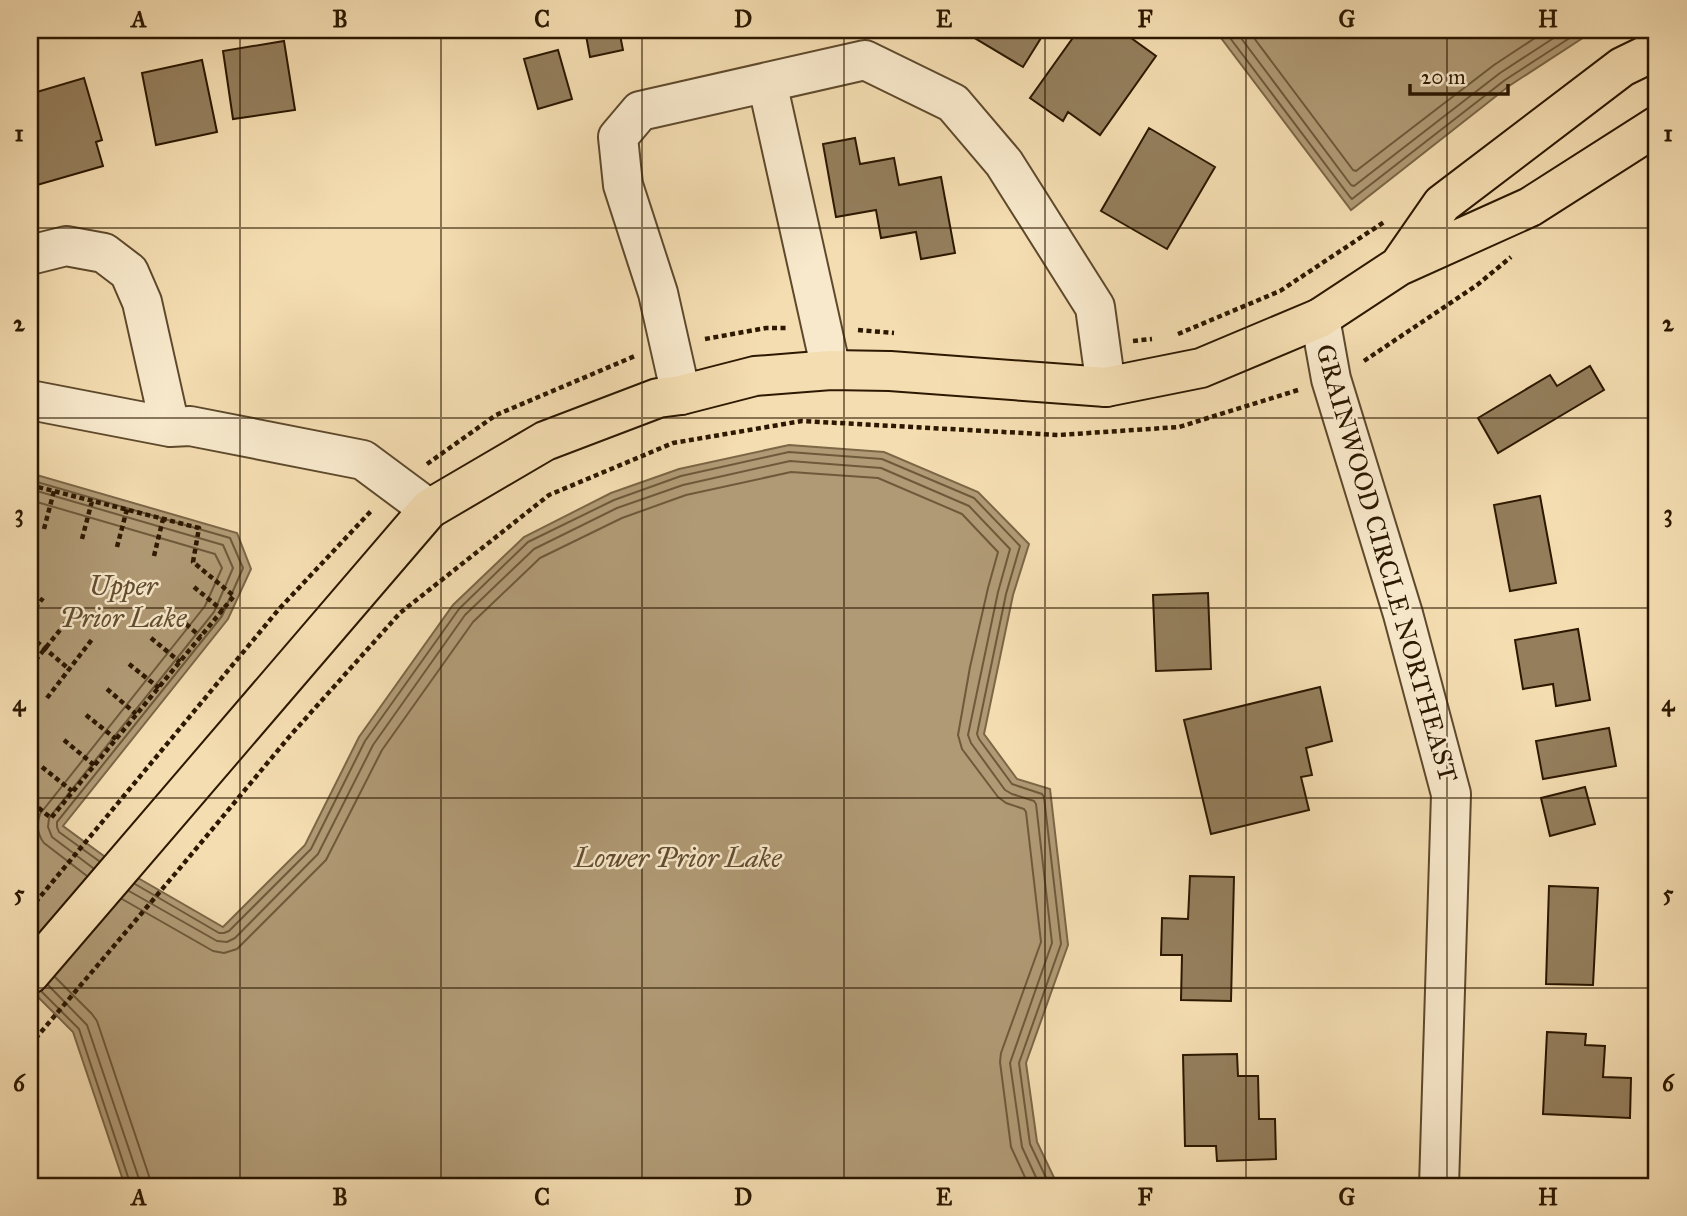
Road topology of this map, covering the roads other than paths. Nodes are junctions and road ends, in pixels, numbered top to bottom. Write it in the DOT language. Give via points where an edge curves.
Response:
graph roads {
  1 [pos="1657,50"];
  2 [pos="767,82"];
  3 [pos="1657,126"];
  4 [pos="30,255"];
  5 [pos="1399,266"];
  6 [pos="1320,318"];
  7 [pos="831,370"];
  8 [pos="1106,387"];
  9 [pos="681,395"];
  10 [pos="30,400"];
  11 [pos="170,427"];
  12 [pos="429,509"];
  13 [pos="30,974"];
  14 [pos="1438,1186"];
  1 -- 5 [label="main road" via="1622,67 1441,204"];
  2 -- 7 [label="street"];
  2 -- 8 [label="street" via="865,60 953,103 1004,163 1095,307"];
  2 -- 9 [label="street" via="640,111 618,137 623,185 658,293"];
  3 -- 5 [label="main road" via="1530,207"];
  4 -- 11 [label="street" via="65,246 104,253 129,272 142,302"];
  5 -- 6 [label="main road"];
  6 -- 8 [label="main road" via="1201,368"];
  6 -- 14 [label="street, GRAINWOOD CIRCLE NORTHEAST" via="1331,379 1403,614 1451,794"];
  7 -- 8 [label="main road"];
  7 -- 9 [label="main road" via="755,376"];
  9 -- 12 [label="main road" via="659,398 545,441"];
  10 -- 11 [label="street"];
  11 -- 12 [label="street" via="190,426 363,460"];
  12 -- 13 [label="main road"];
}
